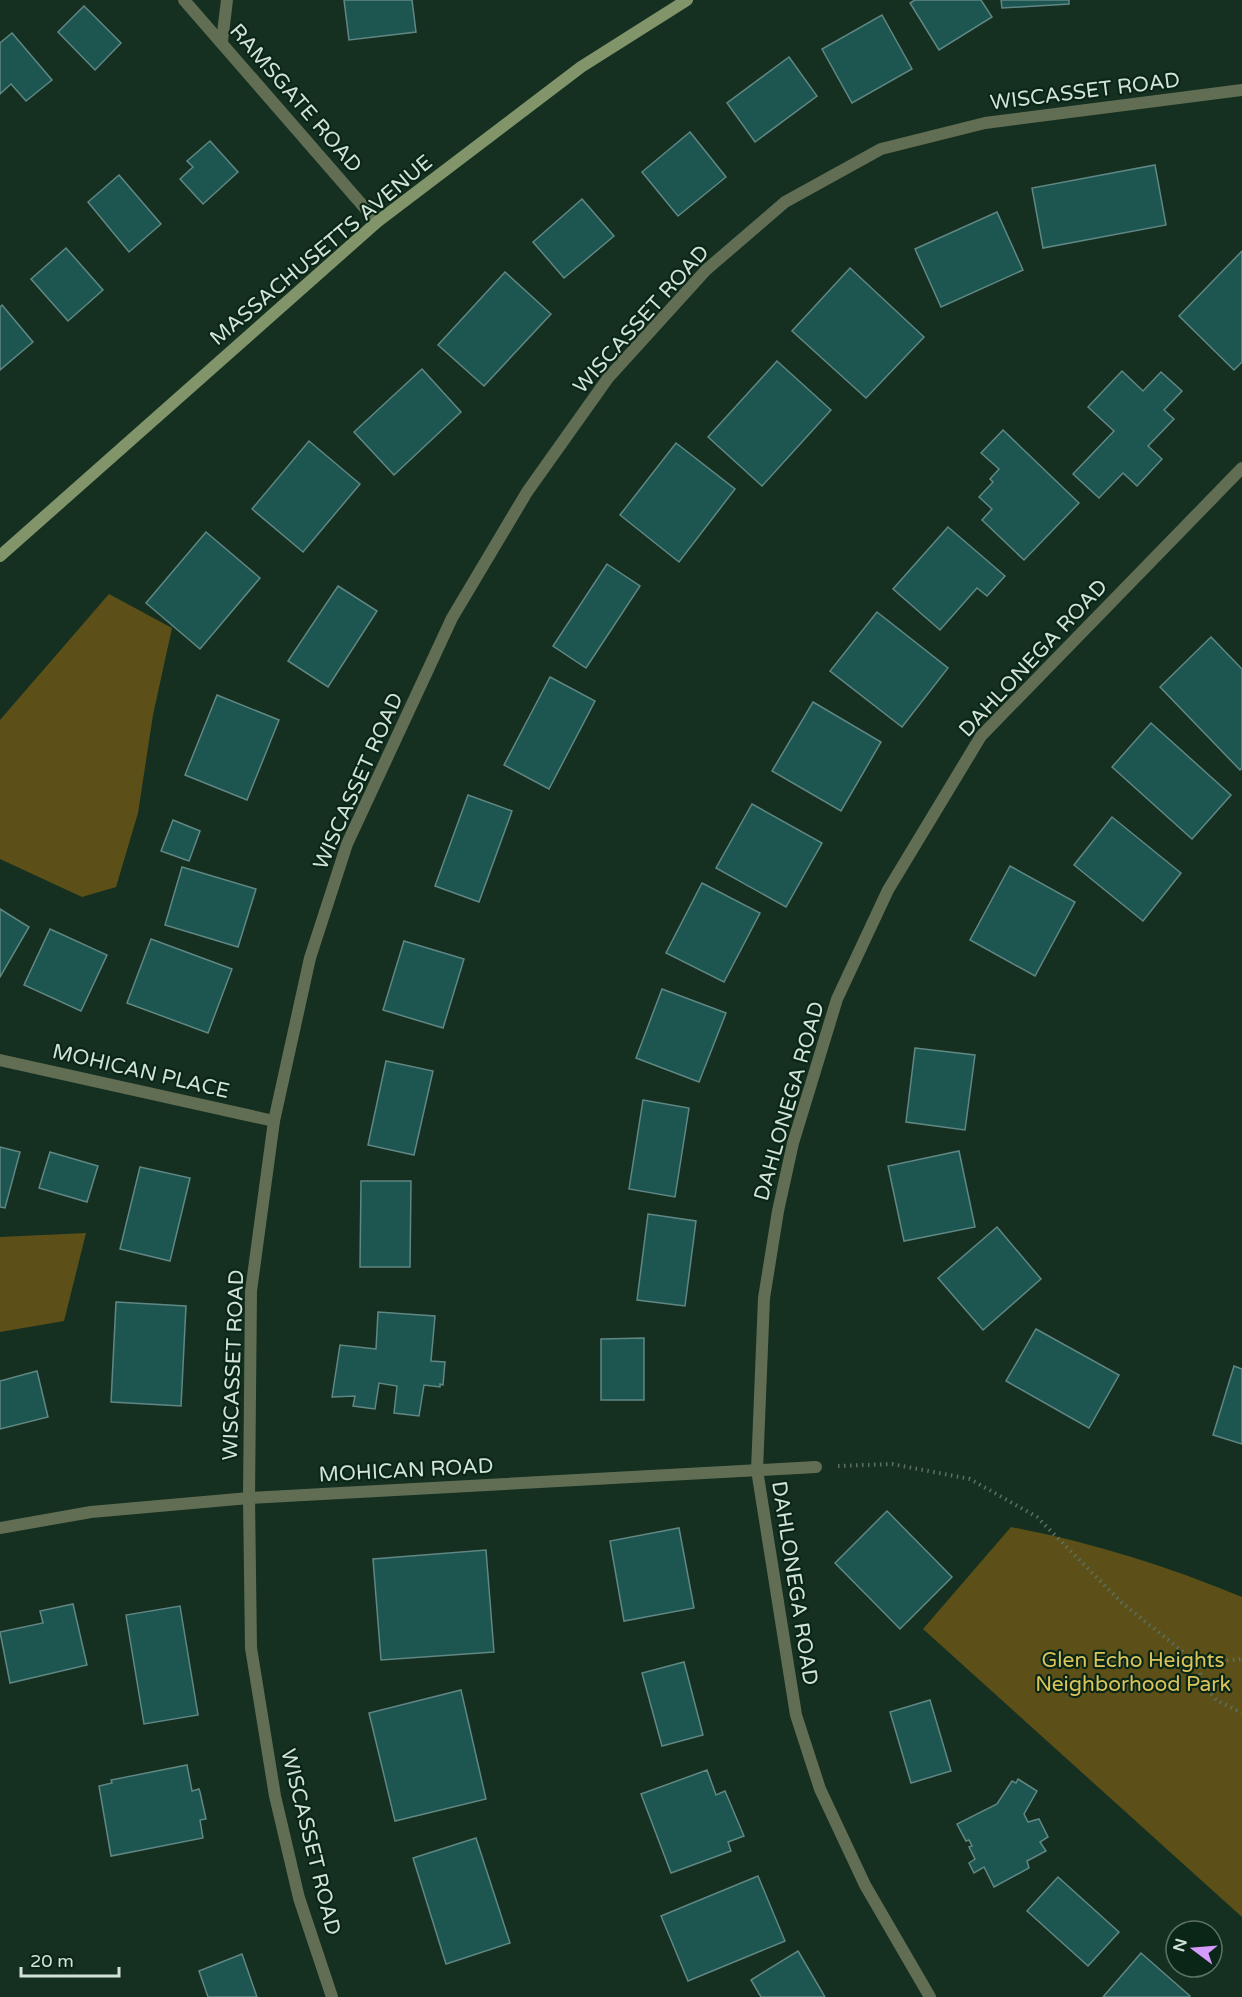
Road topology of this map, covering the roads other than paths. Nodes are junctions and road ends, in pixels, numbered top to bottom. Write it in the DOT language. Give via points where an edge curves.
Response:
graph roads {
  1 [pos="184,0"];
  2 [pos="226,0"];
  3 [pos="687,0"];
  4 [pos="222,41"];
  5 [pos="1242,90"];
  6 [pos="377,222"];
  7 [pos="1242,468"];
  8 [pos="0,556"];
  9 [pos="0,1059"];
  10 [pos="274,1121"];
  11 [pos="816,1467"];
  12 [pos="757,1470"];
  13 [pos="249,1498"];
  14 [pos="0,1528"];
  15 [pos="332,1997"];
  16 [pos="930,1997"];
  1 -- 4 [label="street, RAMSGATE ROAD"];
  2 -- 4 [label="street"];
  3 -- 6 [label="main road, MASSACHUSETTS AVENUE" via="580,67"];
  4 -- 6 [label="street, RAMSGATE ROAD"];
  5 -- 10 [label="street, WISCASSET ROAD" via="986,123 881,150 785,202 706,270 608,378 527,492 452,618 347,844 310,958"];
  6 -- 8 [label="main road, MASSACHUSETTS AVENUE"];
  7 -- 12 [label="street, DAHLONEGA ROAD" via="981,736 888,890 837,999 793,1143 764,1298"];
  9 -- 10 [label="street, MOHICAN PLACE"];
  10 -- 13 [label="street, WISCASSET ROAD" via="251,1291"];
  11 -- 12 [label="street, MOHICAN ROAD"];
  12 -- 13 [label="street, MOHICAN ROAD"];
  12 -- 16 [label="street, DAHLONEGA ROAD" via="796,1715 820,1789 866,1885"];
  13 -- 14 [label="street, MOHICAN ROAD" via="91,1512"];
  13 -- 15 [label="street, WISCASSET ROAD" via="251,1648 299,1898"];
}
